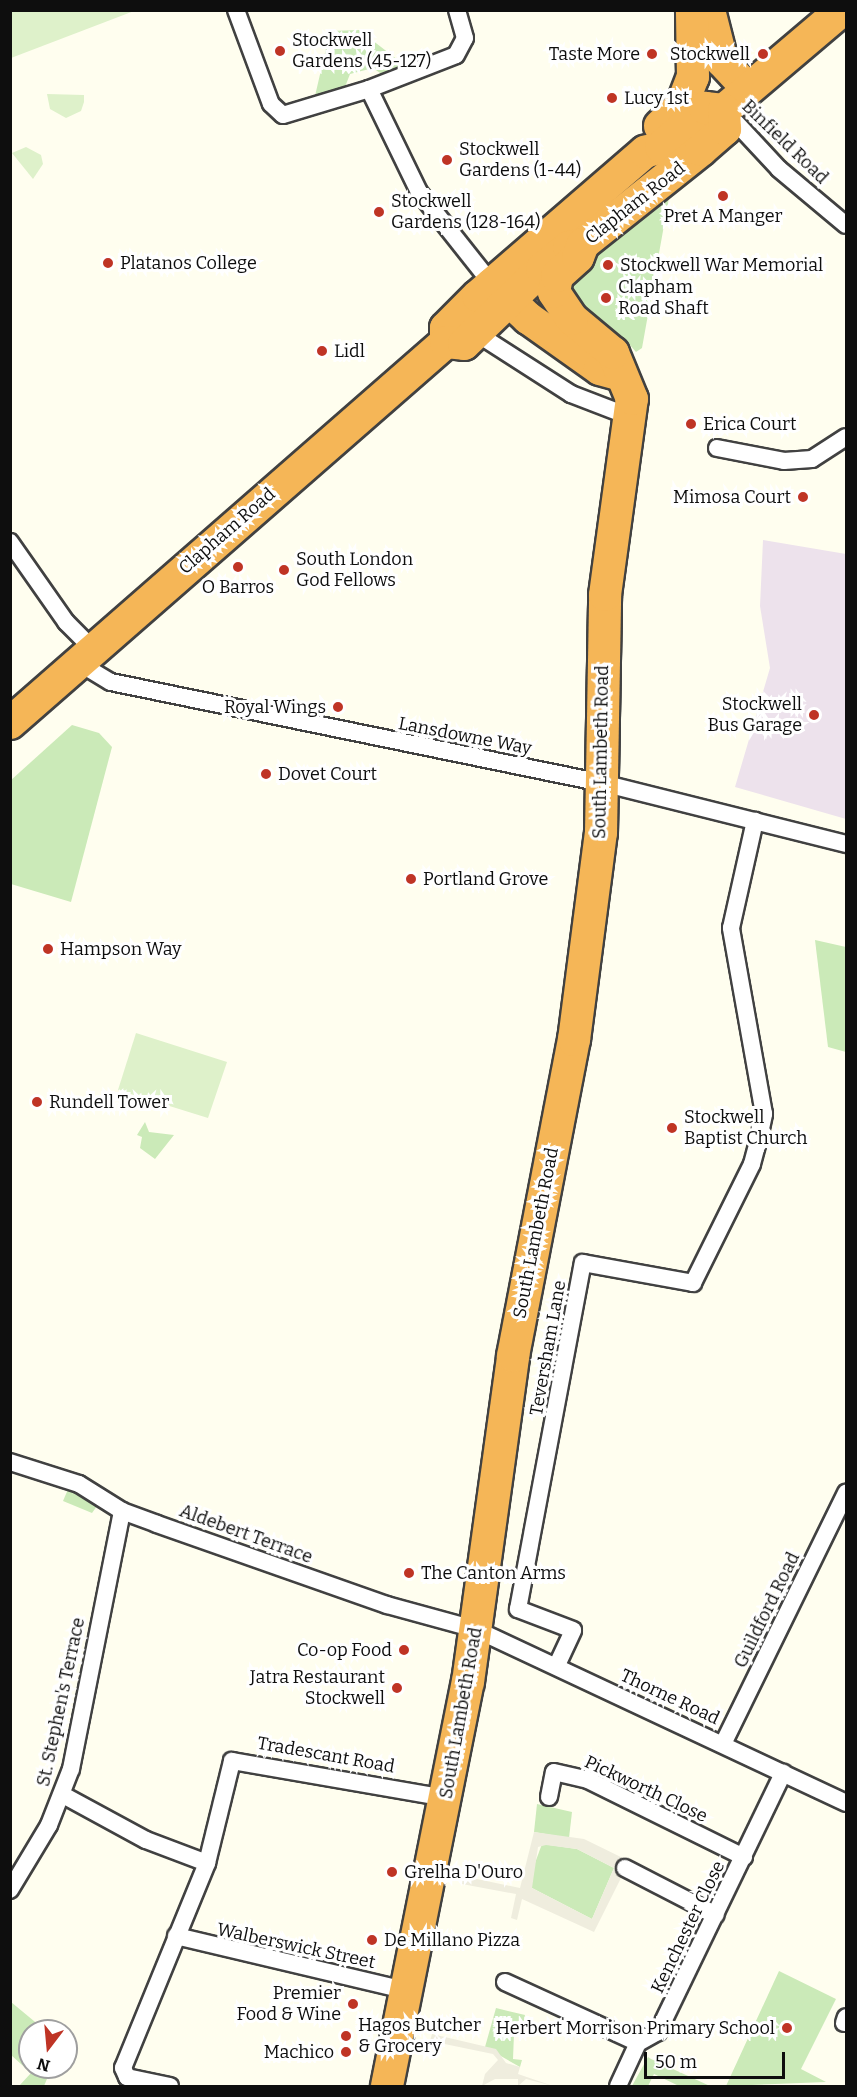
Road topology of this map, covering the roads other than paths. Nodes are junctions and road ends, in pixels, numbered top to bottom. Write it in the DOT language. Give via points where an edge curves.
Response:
graph roads {
  1 [pos="236,10"];
  2 [pos="457,10"];
  3 [pos="692,10"];
  4 [pos="710,10"];
  5 [pos="842,10"];
  6 [pos="369,89"];
  7 [pos="748,89"];
  8 [pos="724,110"];
  9 [pos="645,152"];
  10 [pos="846,225"];
  11 [pos="583,244"];
  12 [pos="499,292"];
  13 [pos="477,333"];
  14 [pos="446,342"];
  15 [pos="622,376"];
  16 [pos="631,417"];
  17 [pos="846,437"];
  18 [pos="717,448"];
  19 [pos="10,542"];
  20 [pos="87,657"];
  21 [pos="10,723"];
  22 [pos="602,783"];
  23 [pos="755,821"];
  24 [pos="846,844"];
  25 [pos="10,1462"];
  26 [pos="846,1493"];
  27 [pos="122,1511"];
  28 [pos="475,1629"];
  29 [pos="557,1665"];
  30 [pos="723,1744"];
  31 [pos="783,1773"];
  32 [pos="63,1795"];
  33 [pos="549,1797"];
  34 [pos="446,1798"];
  35 [pos="846,1803"];
  36 [pos="744,1857"];
  37 [pos="207,1863"];
  38 [pos="625,1868"];
  39 [pos="16,1870"];
  40 [pos="10,1890"];
  41 [pos="716,1915"];
  42 [pos="176,1936"];
  43 [pos="505,1982"];
  44 [pos="408,1990"];
  45 [pos="638,2043"];
  46 [pos="171,2086"];
  47 [pos="387,2086"];
  48 [pos="618,2086"];
  1 -- 6 [label="street" via="271,104 284,115"];
  2 -- 6 [label="street" via="465,38 456,55"];
  3 -- 9 [label="highway" via="688,92 650,135"];
  4 -- 7 [label="highway" via="722,61"];
  5 -- 7 [label="highway"];
  6 -- 12 [label="street" via="419,192"];
  7 -- 8 [label="highway"];
  8 -- 9 [label="highway, Clapham Road" via="705,108 661,147"];
  8 -- 10 [label="street, Binfield Road" via="779,169"];
  8 -- 11 [label="highway, Clapham Road" via="725,129"];
  9 -- 12 [label="highway, Clapham Road"];
  11 -- 12 [label="highway, Clapham Road" via="569,247"];
  11 -- 15 [label="highway, South Lambeth Road" via="578,257 557,276 554,292 572,319 613,353"];
  12 -- 13 [label="highway, Clapham Road"];
  12 -- 14 [label="highway, Clapham Road" via="446,328"];
  12 -- 15 [label="highway" via="600,369"];
  13 -- 14 [label="highway, Clapham Road" via="464,344"];
  13 -- 16 [label="street" via="571,394"];
  14 -- 20 [label="highway, Clapham Road"];
  15 -- 16 [label="highway, South Lambeth Road"];
  16 -- 22 [label="highway, South Lambeth Road" via="605,595"];
  17 -- 18 [label="street" via="812,459 784,461"];
  19 -- 20 [label="street, Lansdowne Way"];
  20 -- 21 [label="highway, Clapham Road"];
  20 -- 22 [label="street, Lansdowne Way" via="103,680 148,686"];
  22 -- 23 [label="street, Lansdowne Way"];
  22 -- 28 [label="highway, South Lambeth Road" via="601,833 574,1040 513,1356"];
  23 -- 24 [label="street, Lansdowne Way"];
  23 -- 29 [label="street, Teversham Lane" via="731,928 764,1114 759,1138 752,1164 693,1283 583,1263 518,1609 573,1630"];
  25 -- 27 [label="street, Aldebert Terrace" via="80,1484"];
  26 -- 30 [label="street, Guildford Road"];
  27 -- 28 [label="street, Aldebert Terrace" via="380,1603"];
  27 -- 32 [label="street, St. Stephen's Terrace"];
  28 -- 29 [label="street, Thorne Road"];
  28 -- 34 [label="highway, South Lambeth Road"];
  29 -- 30 [label="street, Thorne Road"];
  30 -- 31 [label="street, Thorne Road"];
  31 -- 35 [label="street, Thorne Road"];
  31 -- 36 [label="street, Kenchester Close"];
  32 -- 37 [label="street" via="146,1840"];
  32 -- 39 [label="street, St. Stephen's Terrace"];
  33 -- 36 [label="street, Pickworth Close" via="554,1772 588,1780"];
  34 -- 37 [label="street, Tradescant Road" via="232,1761"];
  34 -- 44 [label="highway, South Lambeth Road"];
  36 -- 41 [label="street, Kenchester Close"];
  37 -- 42 [label="street, Tradescant Road"];
  38 -- 41 [label="street"];
  39 -- 40 [label="street, St. Stephen's Terrace"];
  41 -- 45 [label="street, Kenchester Close" via="658,2032"];
  42 -- 44 [label="street, Walberswick Street"];
  42 -- 46 [label="street, Tradescant Road" via="123,2068 128,2077"];
  43 -- 45 [label="street"];
  44 -- 47 [label="highway, South Lambeth Road"];
  45 -- 48 [label="street, Kenchester Close"];
}
